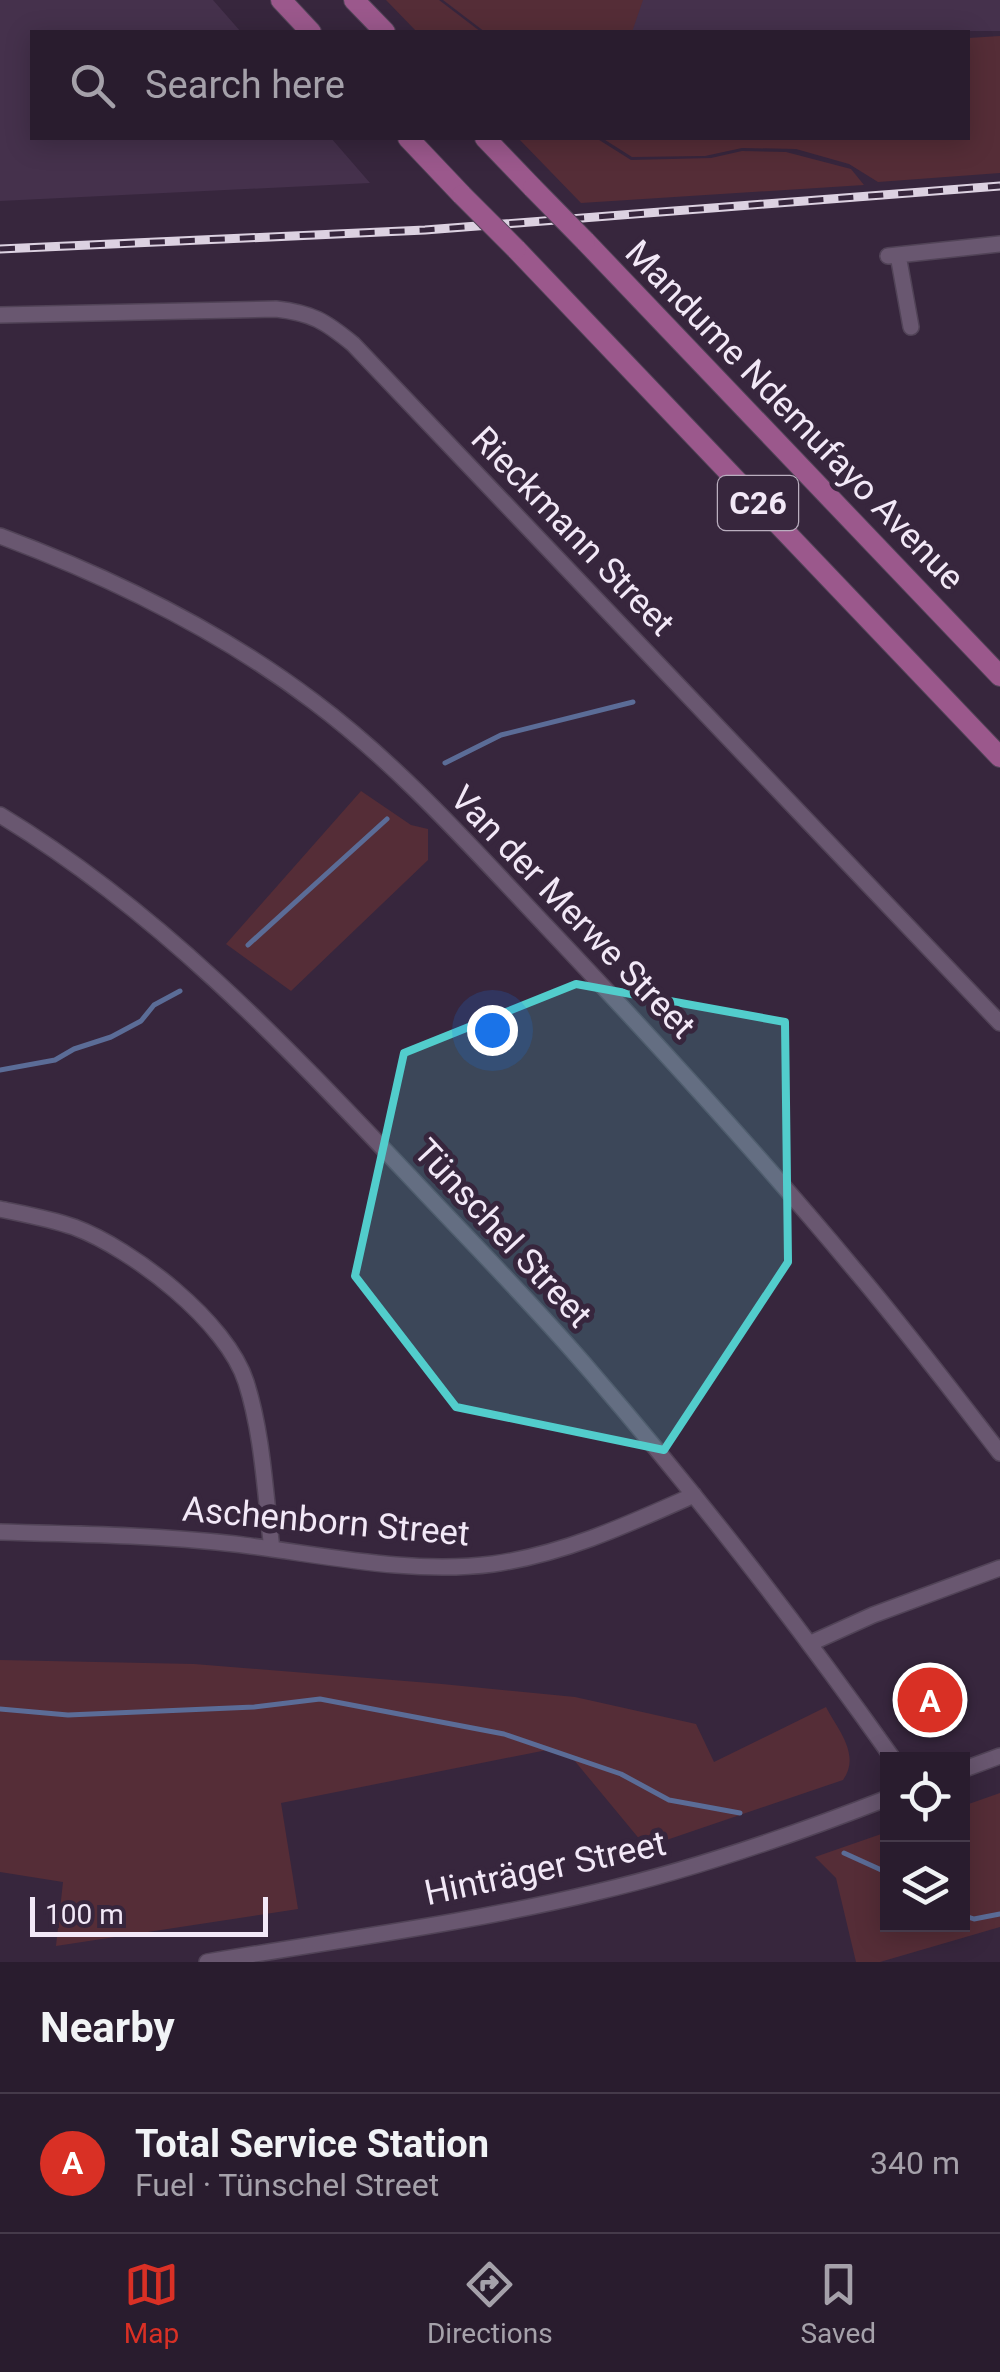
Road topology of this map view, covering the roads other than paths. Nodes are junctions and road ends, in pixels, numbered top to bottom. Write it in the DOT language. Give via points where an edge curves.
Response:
graph roads {
  1 [pos="281,0"];
  2 [pos="354,0"];
  3 [pos="309,30"];
  4 [pos="383,30"];
  5 [pos="410,140"];
  6 [pos="487,140"];
  7 [pos="1000,244"];
  8 [pos="0,315"];
  9 [pos="911,327"];
  10 [pos="0,536"];
  11 [pos="1000,676"];
  12 [pos="1000,757"];
  13 [pos="0,816"];
  14 [pos="1000,1023"];
  15 [pos="0,1209"];
  16 [pos="1000,1452"];
  17 [pos="694,1495"];
  18 [pos="0,1532"];
  19 [pos="272,1548"];
  20 [pos="1000,1568"];
  21 [pos="811,1643"];
  22 [pos="888,1752"];
  23 [pos="1000,1756"];
  24 [pos="970,1767"];
  25 [pos="880,1801"];
  26 [pos="207,1962"];
  1 -- 3 [label="main road"];
  2 -- 4 [label="main road"];
  5 -- 12 [label="main road, C26, bridge"];
  6 -- 11 [label="main road, Mandume Ndemufayo Avenue / C26, bridge"];
  7 -- 9 [label="street" via="893,256"];
  8 -- 14 [label="street, Rieckmann Street" via="276,308 308,312 329,324"];
  10 -- 16 [label="street, Van der Merwe Street" via="138,594 263,665 358,734 672,1058 856,1271"];
  13 -- 17 [label="street, Tünschel Street" via="118,896 256,1017 577,1356"];
  15 -- 19 [label="street" via="76,1228 131,1258 215,1330 246,1382"];
  17 -- 19 [label="street, Aschenborn Street" via="607,1533 490,1564 356,1560"];
  17 -- 21 [label="street, Tünschel Street"];
  18 -- 19 [label="street, Aschenborn Street" via="146,1535"];
  20 -- 21 [label="street"];
  21 -- 22 [label="street, Tünschel Street"];
  23 -- 24 [label="street"];
  25 -- 26 [label="street, Hinträger Street" via="598,1892"];
}
